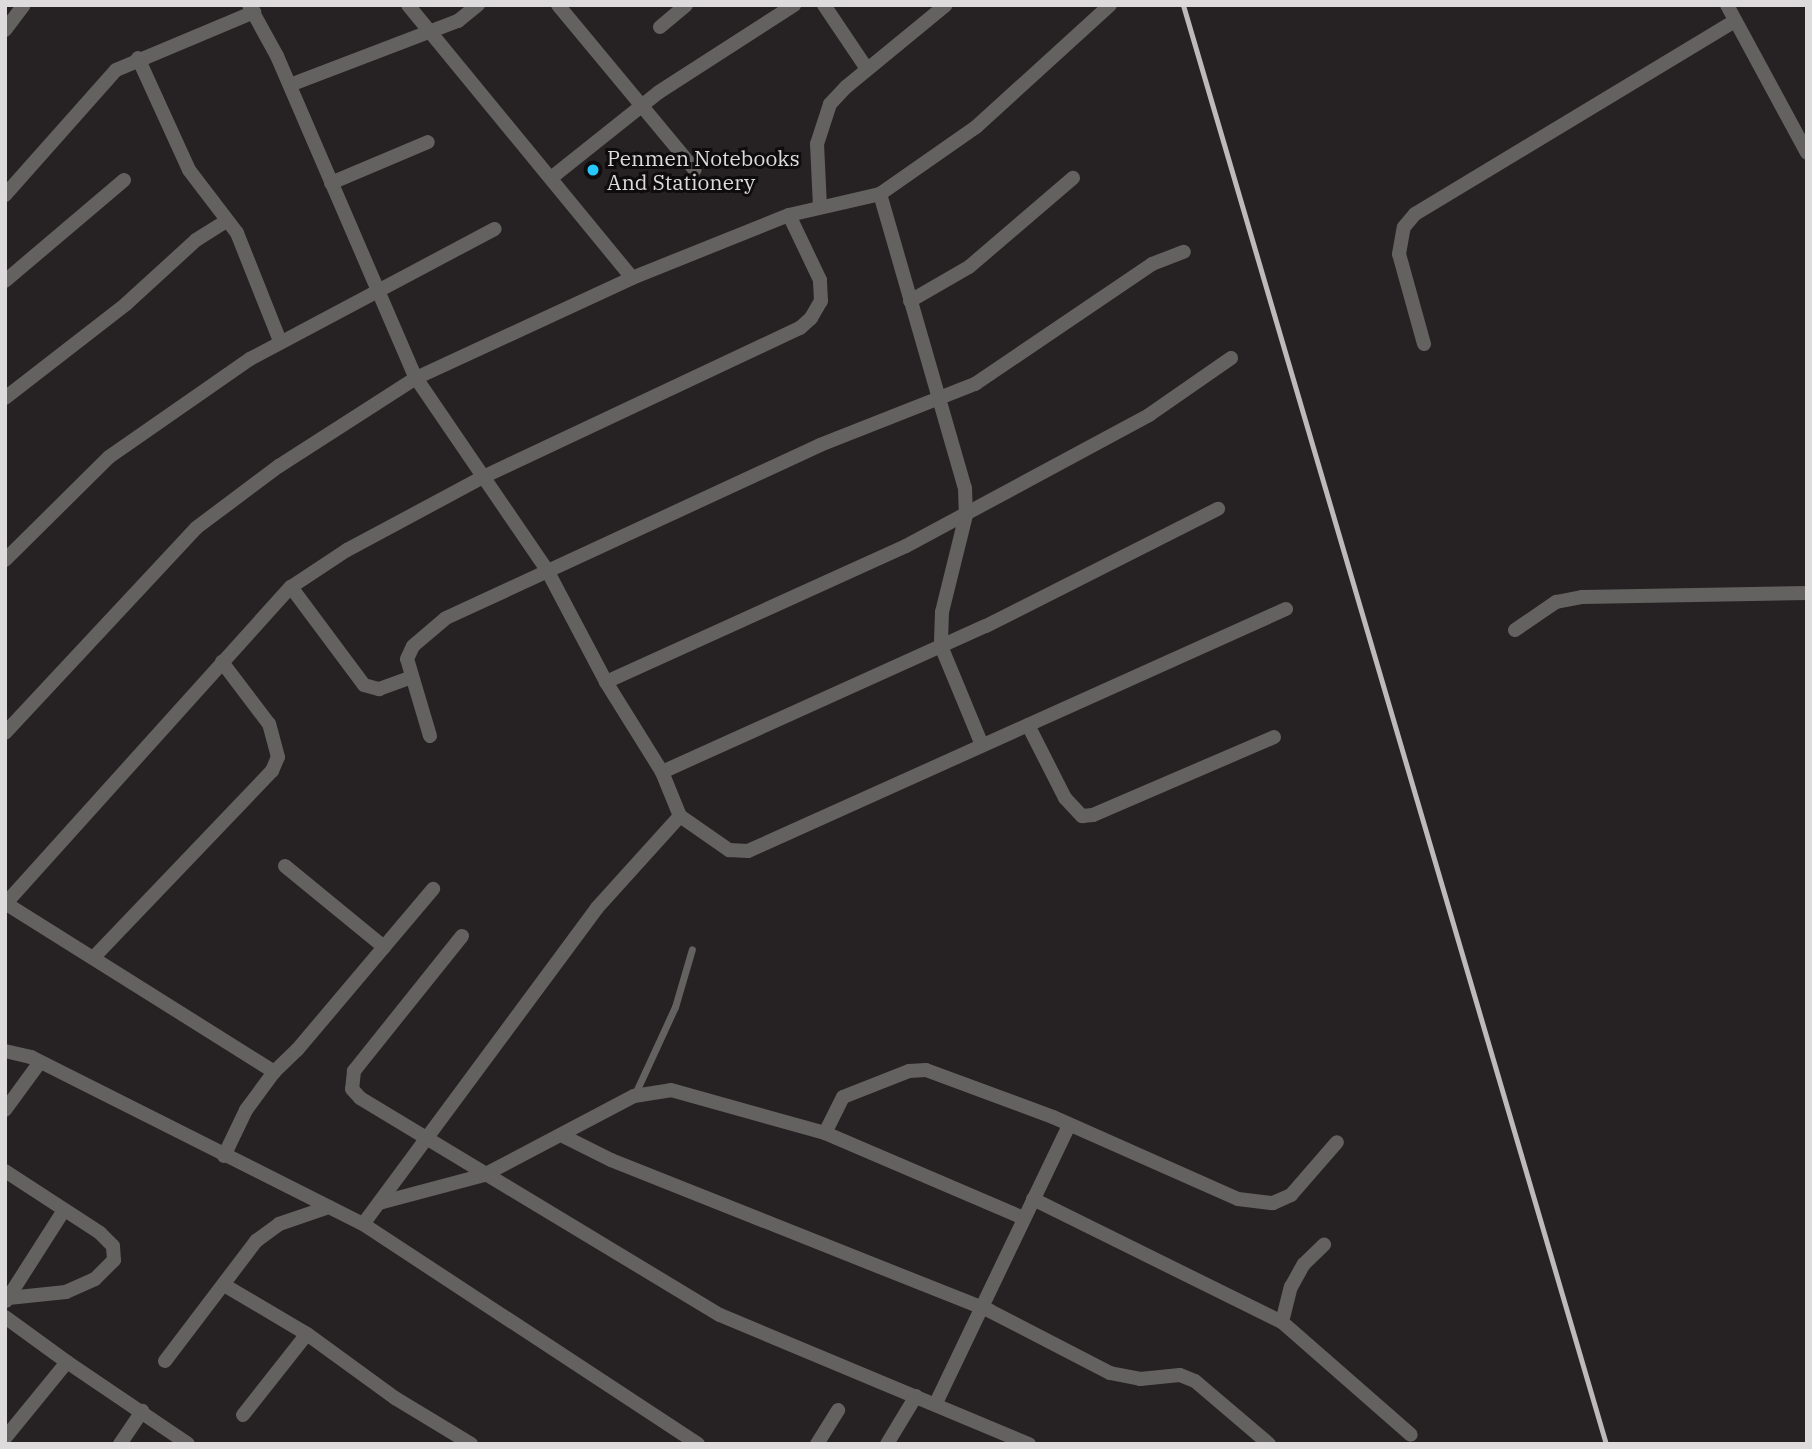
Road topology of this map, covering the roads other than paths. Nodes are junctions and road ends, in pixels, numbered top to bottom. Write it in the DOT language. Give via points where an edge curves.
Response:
graph roads {
  1 [pos="24,5"];
  2 [pos="408,5"];
  3 [pos="478,5"];
  4 [pos="558,5"];
  5 [pos="686,5"];
  6 [pos="794,5"];
  7 [pos="824,5"];
  8 [pos="946,5"];
  9 [pos="1110,5"];
  10 [pos="1727,5"];
  11 [pos="251,9"];
  12 [pos="1735,20"];
  13 [pos="660,27"];
  14 [pos="5,30"];
  15 [pos="429,30"];
  16 [pos="138,58"];
  17 [pos="867,69"];
  18 [pos="290,85"];
  19 [pos="642,104"];
  20 [pos="428,142"];
  21 [pos="1807,153"];
  22 [pos="695,170"];
  23 [pos="551,178"];
  24 [pos="1073,178"];
  25 [pos="124,180"];
  26 [pos="331,183"];
  27 [pos="880,194"];
  28 [pos="5,195"];
  29 [pos="820,207"];
  30 [pos="789,215"];
  31 [pos="227,221"];
  32 [pos="495,229"];
  33 [pos="1184,252"];
  34 [pos="632,278"];
  35 [pos="5,281"];
  36 [pos="380,287"];
  37 [pos="910,301"];
  38 [pos="280,341"];
  39 [pos="1424,344"];
  40 [pos="1231,358"];
  41 [pos="416,378"];
  42 [pos="5,398"];
  43 [pos="938,398"];
  44 [pos="481,478"];
  45 [pos="1218,509"];
  46 [pos="966,515"];
  47 [pos="5,560"];
  48 [pos="547,570"];
  49 [pos="291,587"];
  50 [pos="1807,593"];
  51 [pos="1286,608"];
  52 [pos="1515,630"];
  53 [pos="941,646"];
  54 [pos="222,662"];
  55 [pos="410,678"];
  56 [pos="606,682"];
  57 [pos="1028,725"];
  58 [pos="5,733"];
  59 [pos="430,736"];
  60 [pos="1274,737"];
  61 [pos="982,745"];
  62 [pos="662,772"];
  63 [pos="680,816"];
  64 [pos="285,866"];
  65 [pos="433,889"];
  66 [pos="6,903"];
  67 [pos="462,936"];
  68 [pos="384,947"];
  69 [pos="692,949"];
  70 [pos="95,956"];
  71 [pos="5,1051"];
  72 [pos="36,1059"];
  73 [pos="274,1072"];
  74 [pos="634,1096"];
  75 [pos="5,1110"];
  76 [pos="1069,1125"];
  77 [pos="825,1133"];
  78 [pos="561,1135"];
  79 [pos="425,1140"];
  80 [pos="1337,1142"];
  81 [pos="224,1156"];
  82 [pos="5,1171"];
  83 [pos="484,1175"];
  84 [pos="1033,1199"];
  85 [pos="379,1203"];
  86 [pos="329,1206"];
  87 [pos="64,1210"];
  88 [pos="1023,1218"];
  89 [pos="363,1224"];
  90 [pos="1324,1245"];
  91 [pos="224,1285"];
  92 [pos="6,1300"];
  93 [pos="984,1308"];
  94 [pos="5,1317"];
  95 [pos="1282,1322"];
  96 [pos="307,1334"];
  97 [pos="165,1361"];
  98 [pos="66,1362"];
  99 [pos="916,1396"];
  100 [pos="936,1403"];
  101 [pos="838,1410"];
  102 [pos="142,1411"];
  103 [pos="243,1415"];
  104 [pos="1411,1434"];
  105 [pos="5,1438"];
  106 [pos="999,1438"];
  107 [pos="14,1444"];
  108 [pos="120,1444"];
  109 [pos="188,1444"];
  110 [pos="471,1444"];
  111 [pos="698,1444"];
  112 [pos="817,1444"];
  113 [pos="887,1444"];
  114 [pos="1029,1444"];
  115 [pos="1269,1444"];
  1 -- 14 [label="street"];
  2 -- 15 [label="street"];
  3 -- 15 [label="street" via="458,22"];
  4 -- 19 [label="street"];
  5 -- 13 [label="street"];
  6 -- 19 [label="street"];
  7 -- 17 [label="street"];
  8 -- 17 [label="street"];
  9 -- 27 [label="street" via="976,127"];
  10 -- 12 [label="street"];
  11 -- 16 [label="street"];
  11 -- 18 [label="street"];
  12 -- 21 [label="street"];
  12 -- 39 [label="street" via="1415,214 1404,227 1399,254"];
  15 -- 18 [label="street"];
  15 -- 23 [label="street"];
  16 -- 28 [label="street" via="101,85"];
  16 -- 31 [label="street" via="189,170"];
  17 -- 29 [label="street" via="846,87 822,120 817,144"];
  18 -- 26 [label="street"];
  19 -- 22 [label="street"];
  19 -- 23 [label="street"];
  20 -- 26 [label="street"];
  23 -- 34 [label="street"];
  24 -- 37 [label="street" via="969,267"];
  25 -- 35 [label="street"];
  26 -- 36 [label="street"];
  27 -- 29 [label="street"];
  27 -- 37 [label="street"];
  29 -- 30 [label="street"];
  30 -- 34 [label="street"];
  30 -- 44 [label="street" via="820,281 821,302 800,328"];
  31 -- 38 [label="street" via="245,248"];
  31 -- 42 [label="street" via="196,240 126,304"];
  32 -- 36 [label="street"];
  33 -- 43 [label="street" via="1134,275 1008,366"];
  34 -- 41 [label="street"];
  36 -- 38 [label="street"];
  36 -- 41 [label="street"];
  37 -- 43 [label="street"];
  38 -- 47 [label="street" via="109,457"];
  40 -- 46 [label="street" via="1149,415"];
  41 -- 44 [label="street"];
  41 -- 58 [label="street" via="228,501 196,528"];
  43 -- 46 [label="street" via="965,488"];
  43 -- 48 [label="street" via="820,445"];
  44 -- 48 [label="street"];
  44 -- 49 [label="street" via="347,550"];
  45 -- 53 [label="street"];
  46 -- 53 [label="street" via="948,579"];
  46 -- 56 [label="street"];
  48 -- 55 [label="street" via="446,618 413,646 407,659"];
  48 -- 56 [label="street"];
  49 -- 54 [label="street"];
  49 -- 55 [label="street" via="364,685 379,689"];
  50 -- 52 [label="street" via="1582,597 1556,602"];
  51 -- 57 [label="street"];
  53 -- 61 [label="street"];
  53 -- 62 [label="street"];
  54 -- 66 [label="street"];
  54 -- 70 [label="street" via="269,724 278,757 272,771"];
  55 -- 59 [label="street"];
  56 -- 62 [label="street"];
  57 -- 60 [label="street" via="1065,798 1082,816"];
  57 -- 61 [label="street"];
  61 -- 63 [label="street" via="748,851 729,850"];
  62 -- 63 [label="street"];
  63 -- 79 [label="street" via="597,908"];
  64 -- 68 [label="street"];
  65 -- 68 [label="street"];
  66 -- 70 [label="street"];
  67 -- 79 [label="street" via="354,1071 350,1082 360,1098"];
  68 -- 73 [label="street"];
  69 -- 74 [label="lane" via="675,1007"];
  70 -- 73 [label="street"];
  71 -- 72 [label="street"];
  72 -- 75 [label="street"];
  72 -- 81 [label="street"];
  73 -- 81 [label="street" via="246,1110"];
  74 -- 77 [label="street" via="671,1090"];
  74 -- 78 [label="street"];
  76 -- 77 [label="street" via="926,1070 909,1071 843,1097"];
  76 -- 80 [label="street" via="1238,1199 1273,1203 1291,1195"];
  76 -- 84 [label="street"];
  77 -- 88 [label="street"];
  78 -- 83 [label="street"];
  78 -- 93 [label="street" via="611,1160"];
  79 -- 83 [label="street"];
  79 -- 85 [label="street"];
  81 -- 86 [label="street"];
  82 -- 87 [label="street"];
  83 -- 85 [label="street"];
  83 -- 99 [label="street" via="720,1315"];
  84 -- 88 [label="street"];
  84 -- 95 [label="street"];
  85 -- 89 [label="street"];
  86 -- 89 [label="street"];
  86 -- 91 [label="street" via="279,1224 256,1241"];
  87 -- 92 [label="street"];
  87 -- 92 [label="street" via="113,1246 114,1260 95,1279 66,1292"];
  88 -- 93 [label="street"];
  89 -- 111 [label="street"];
  90 -- 95 [label="street" via="1304,1264 1291,1287"];
  91 -- 96 [label="street"];
  91 -- 97 [label="street"];
  93 -- 100 [label="street"];
  93 -- 115 [label="street" via="1110,1373 1140,1379 1180,1375 1195,1381"];
  94 -- 98 [label="street"];
  95 -- 104 [label="street"];
  96 -- 103 [label="street"];
  96 -- 110 [label="street" via="395,1398"];
  98 -- 102 [label="street"];
  98 -- 105 [label="street"];
  99 -- 100 [label="street"];
  99 -- 113 [label="street"];
  100 -- 106 [label="street"];
  101 -- 112 [label="street"];
  102 -- 108 [label="street"];
  102 -- 109 [label="street"];
  105 -- 107 [label="street"];
  106 -- 114 [label="street"];
}
